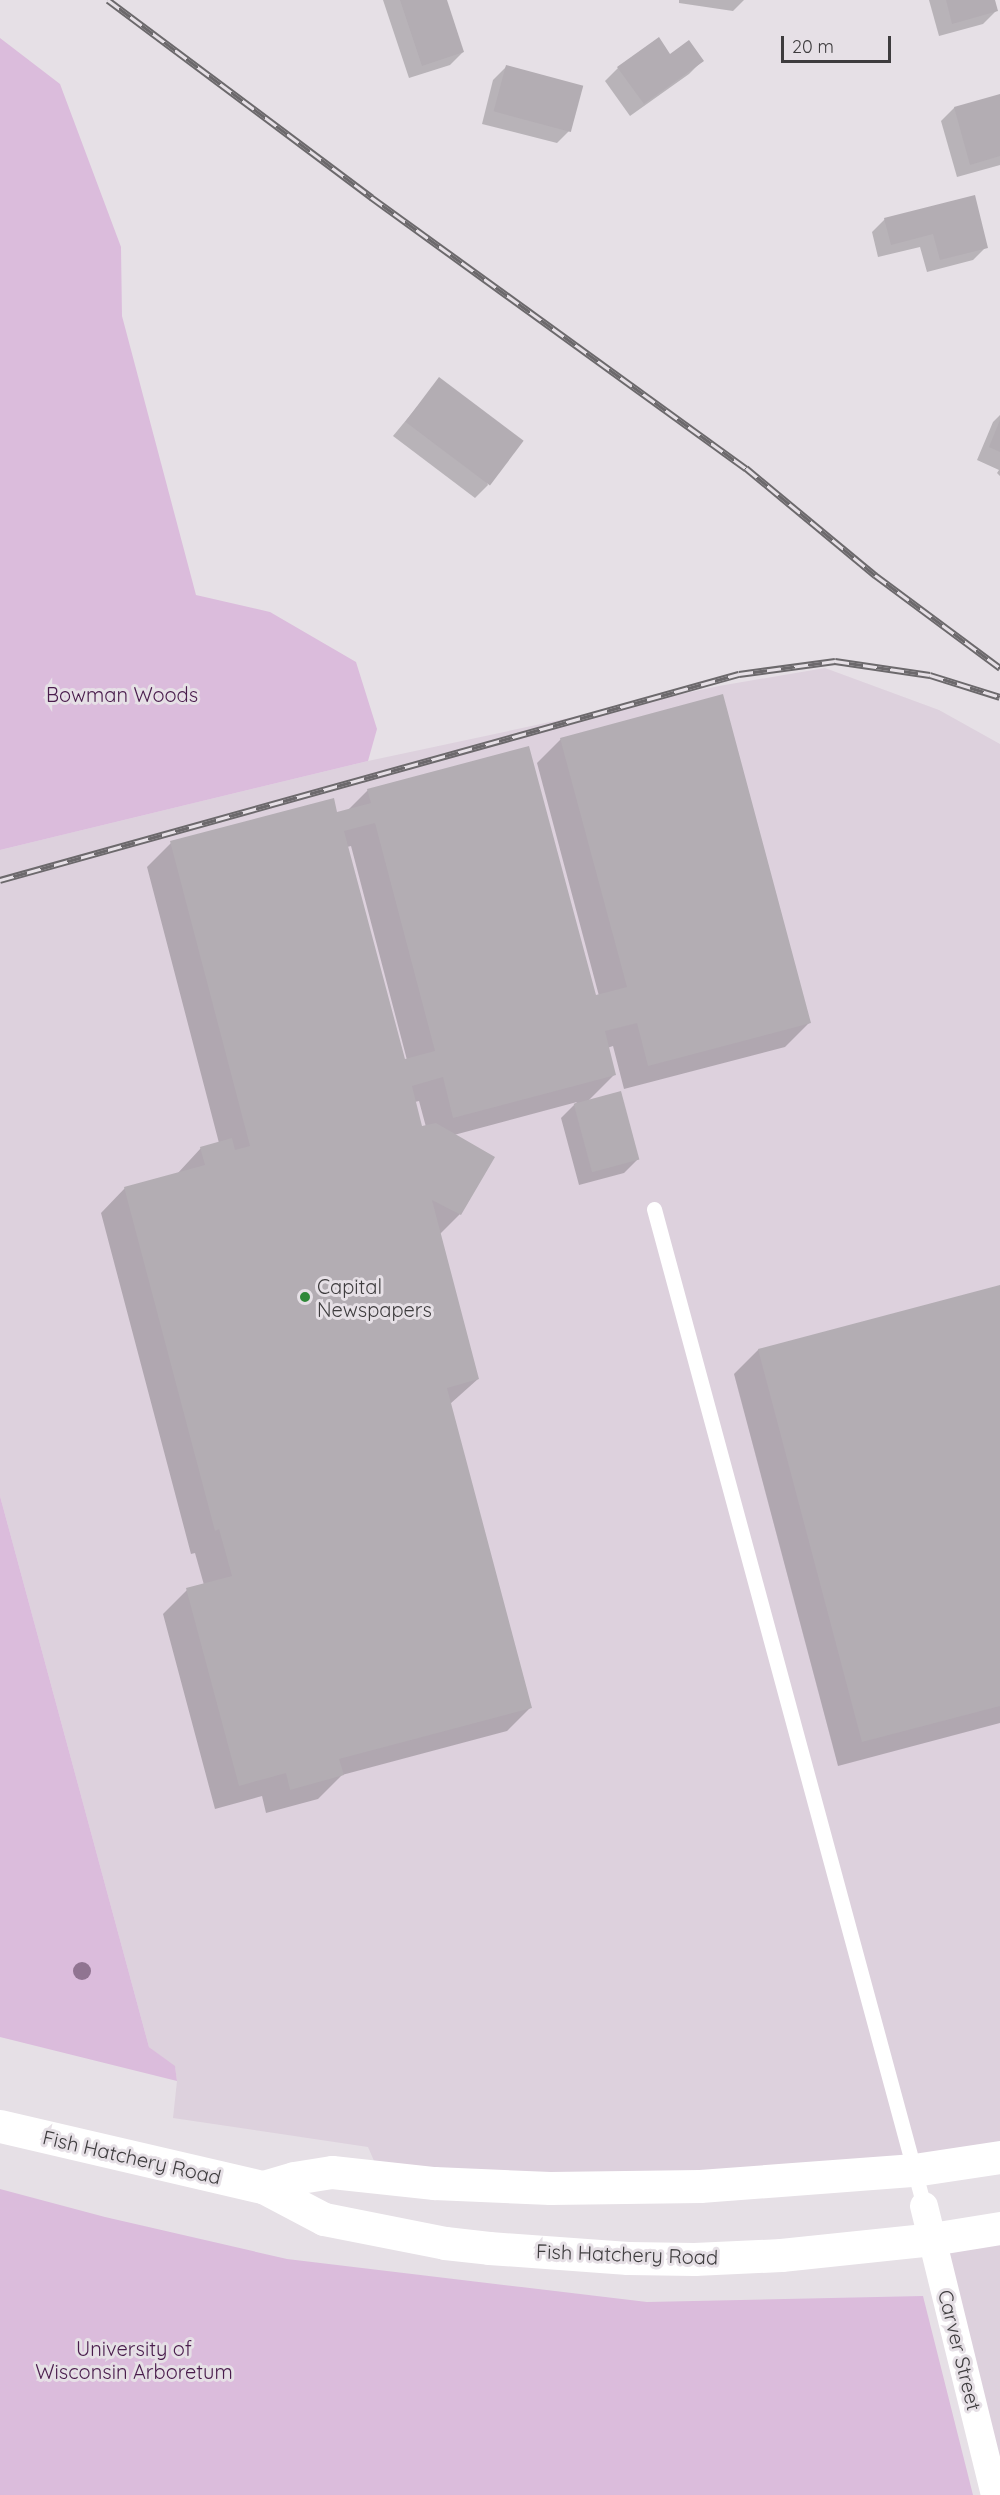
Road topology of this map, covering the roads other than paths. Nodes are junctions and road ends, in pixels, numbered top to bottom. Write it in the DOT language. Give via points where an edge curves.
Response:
graph roads {
  1 [pos="654,1209"];
  2 [pos="0,2126"];
  3 [pos="1000,2157"];
  4 [pos="914,2170"];
  5 [pos="263,2187"];
  6 [pos="924,2206"];
  7 [pos="1000,2228"];
  8 [pos="932,2239"];
  9 [pos="995,2495"];
  1 -- 4 [label="lane"];
  2 -- 5 [label="main road, Fish Hatchery Road"];
  3 -- 4 [label="main road, Fish Hatchery Road"];
  4 -- 5 [label="main road, Fish Hatchery Road" via="700,2186 550,2188 434,2183 332,2172"];
  4 -- 6 [label="lane"];
  5 -- 8 [label="main road, Fish Hatchery Road" via="324,2219 445,2243 527,2252 694,2259 781,2255"];
  6 -- 8 [label="street, Carver Street"];
  7 -- 8 [label="main road, Fish Hatchery Road"];
  8 -- 9 [label="street, Carver Street"];
}
